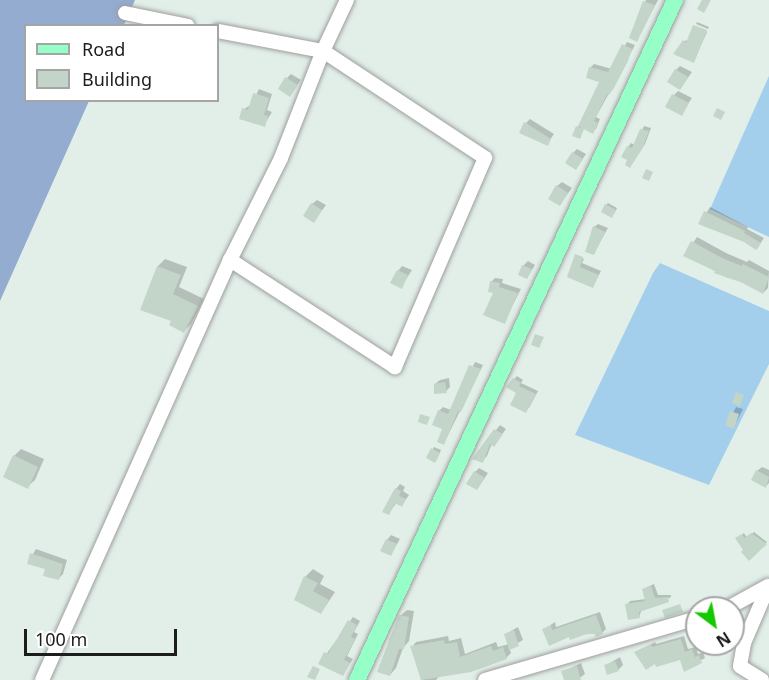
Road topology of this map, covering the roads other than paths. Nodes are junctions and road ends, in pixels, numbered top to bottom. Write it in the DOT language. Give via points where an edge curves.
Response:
graph roads {
  1 [pos="347,0"];
  2 [pos="675,0"];
  3 [pos="124,13"];
  4 [pos="178,24"];
  5 [pos="219,31"];
  6 [pos="323,51"];
  7 [pos="230,260"];
  8 [pos="768,585"];
  9 [pos="745,598"];
  10 [pos="685,622"];
  11 [pos="42,680"];
  12 [pos="357,680"];
  13 [pos="485,680"];
  14 [pos="762,680"];
  1 -- 6 [label="street"];
  2 -- 12 [label="main road"];
  3 -- 4 [label="street"];
  5 -- 6 [label="street"];
  6 -- 7 [label="street" via="281,158"];
  6 -- 7 [label="street" via="484,158 395,367"];
  7 -- 11 [label="street"];
  8 -- 9 [label="street"];
  8 -- 14 [label="street" via="744,643 740,666"];
  10 -- 13 [label="street"];
}
